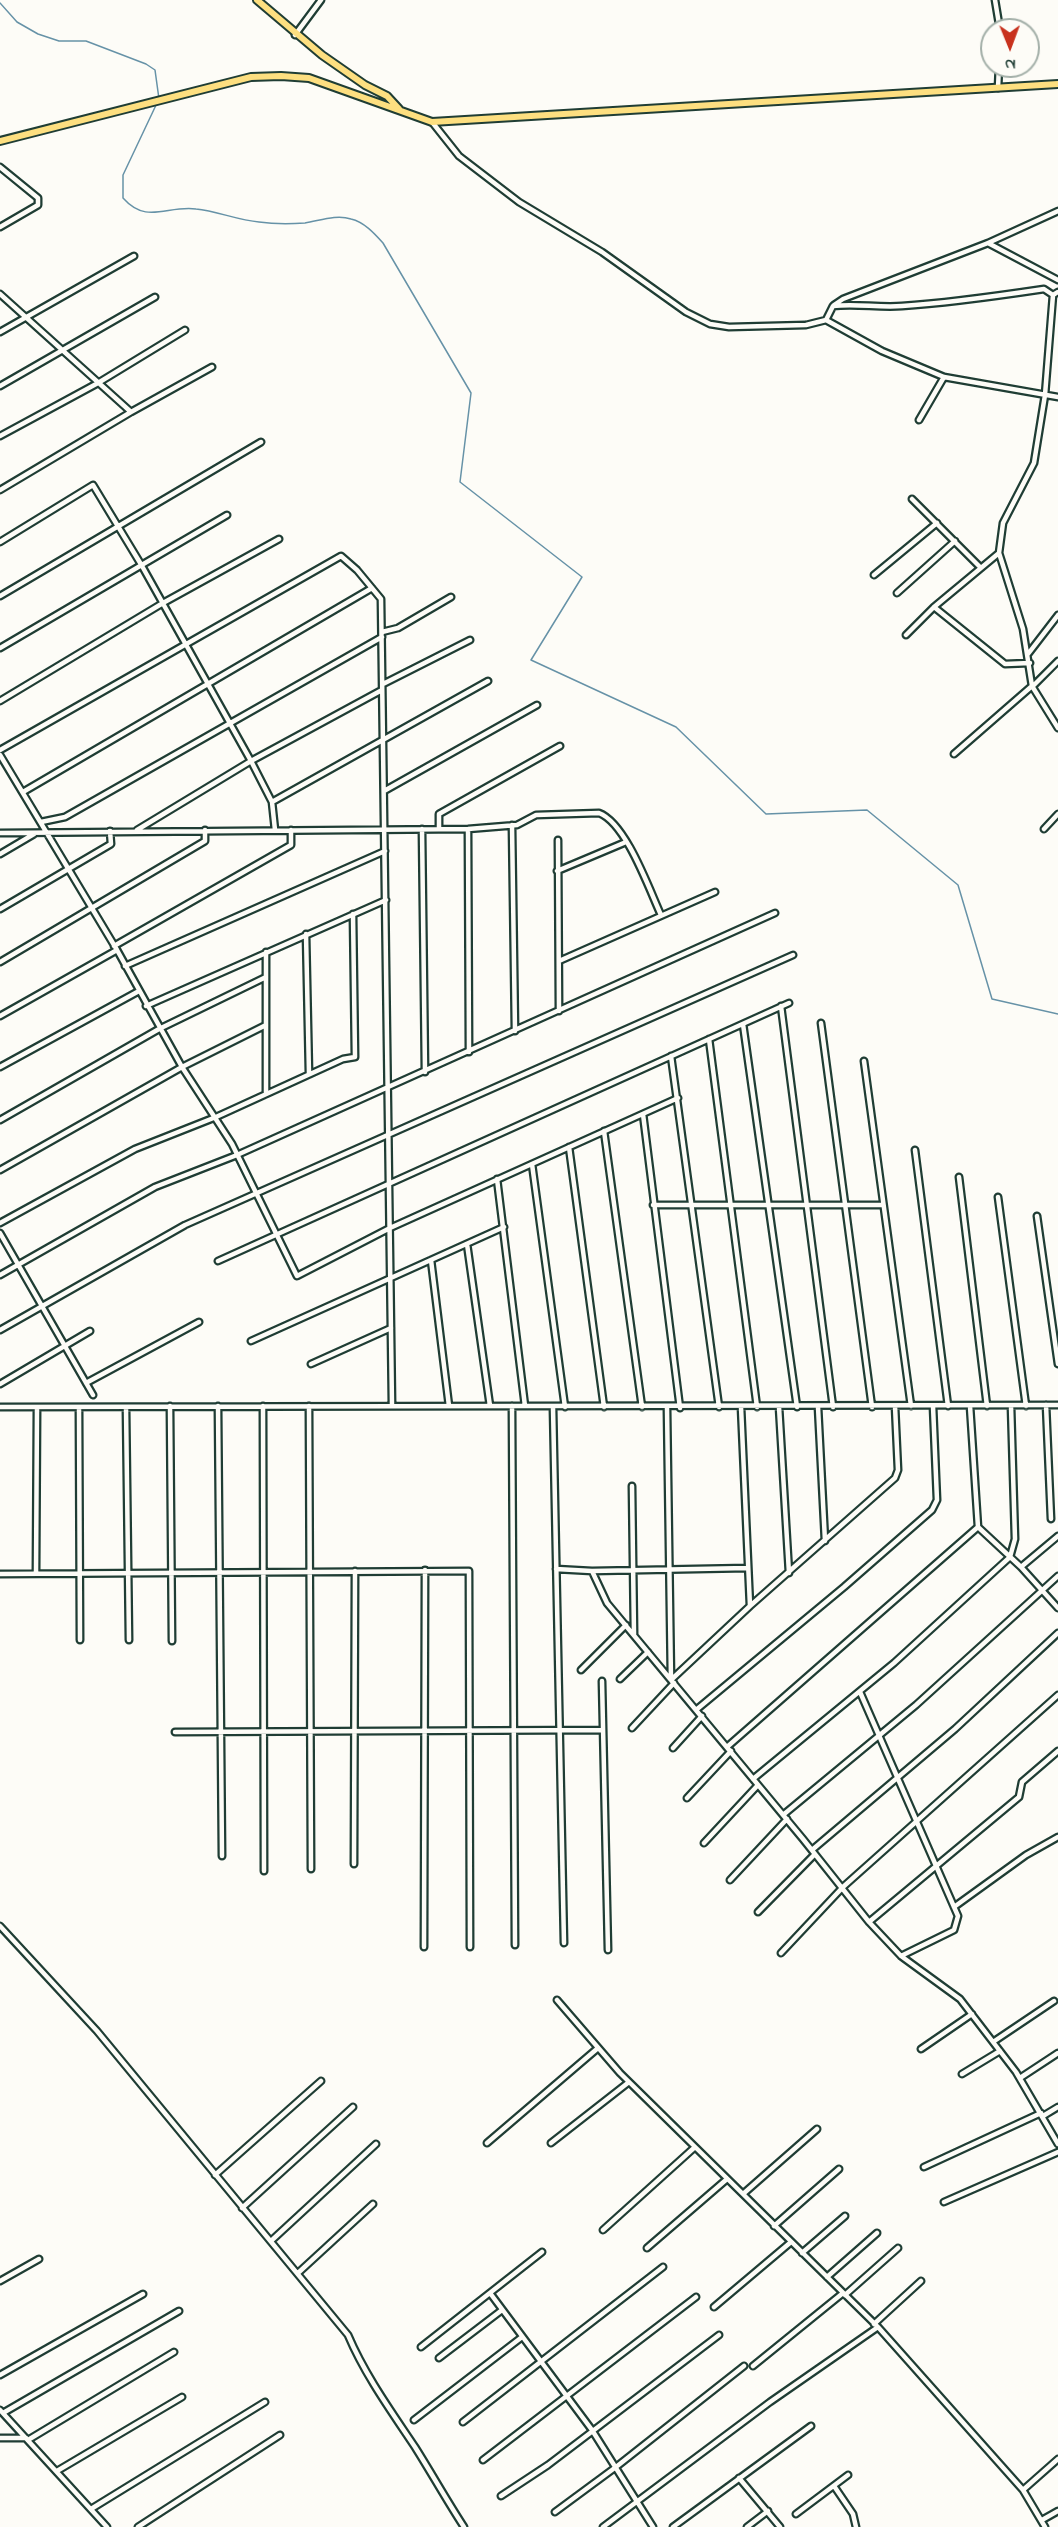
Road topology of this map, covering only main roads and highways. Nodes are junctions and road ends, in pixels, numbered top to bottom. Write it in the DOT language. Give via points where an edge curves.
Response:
graph roads {
  1 [pos="257,0"];
  2 [pos="1058,84"];
  3 [pos="402,111"];
  4 [pos="0,141"];
  1 -- 3 [label="main road" via="295,35 365,86 387,96"];
  2 -- 3 [label="main road" via="463,121 432,122"];
  3 -- 4 [label="main road" via="309,78 251,77"];
}
